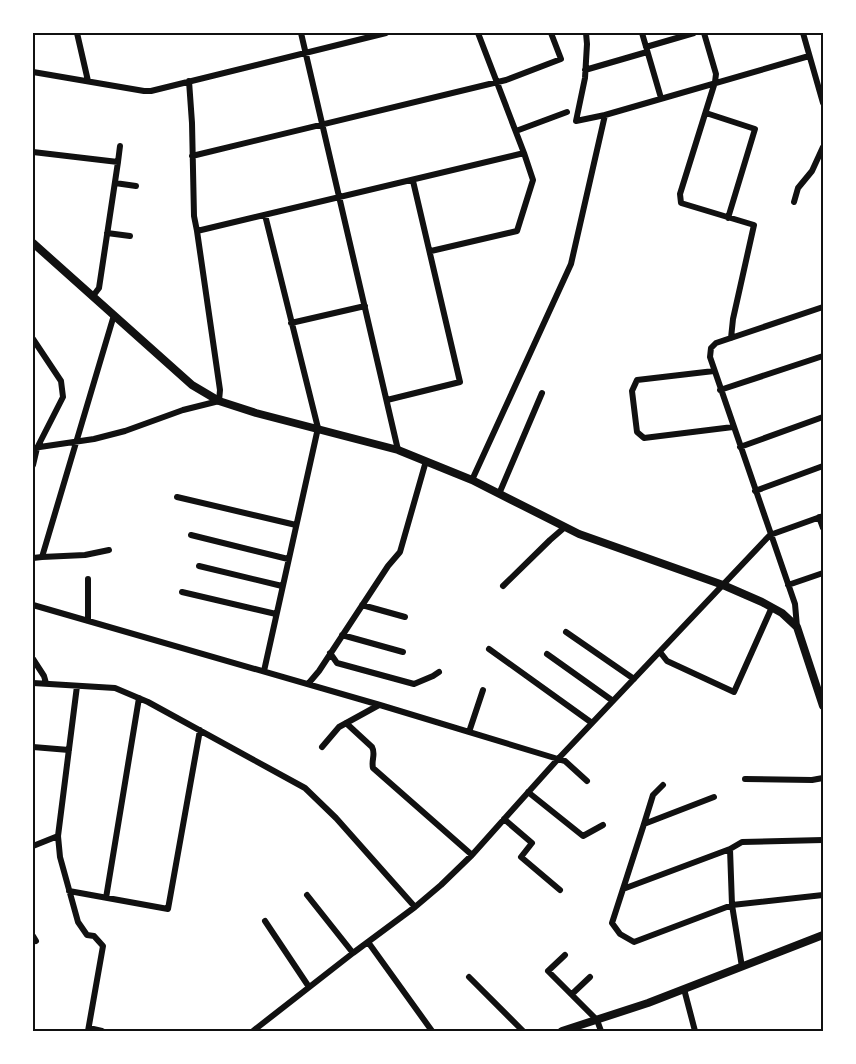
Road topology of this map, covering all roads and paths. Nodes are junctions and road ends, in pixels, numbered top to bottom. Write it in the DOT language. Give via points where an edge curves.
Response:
graph roads {
  1 [pos="77,33"];
  2 [pos="301,33"];
  3 [pos="386,33"];
  4 [pos="488,33"];
  5 [pos="551,33"];
  6 [pos="586,33"];
  7 [pos="642,33"];
  8 [pos="694,33"];
  9 [pos="704,33"];
  10 [pos="803,33"];
  11 [pos="479,34"];
  12 [pos="647,50"];
  13 [pos="306,53"];
  14 [pos="809,56"];
  15 [pos="585,70"];
  16 [pos="33,72"];
  17 [pos="88,81"];
  18 [pos="189,81"];
  19 [pos="820,81"];
  20 [pos="497,82"];
  21 [pos="715,82"];
  22 [pos="661,98"];
  23 [pos="823,103"];
  24 [pos="567,112"];
  25 [pos="706,113"];
  26 [pos="605,115"];
  27 [pos="323,124"];
  28 [pos="516,131"];
  29 [pos="120,147"];
  30 [pos="823,147"];
  31 [pos="33,152"];
  32 [pos="524,153"];
  33 [pos="192,156"];
  34 [pos="118,162"];
  35 [pos="413,181"];
  36 [pos="115,183"];
  37 [pos="136,186"];
  38 [pos="340,198"];
  39 [pos="794,202"];
  40 [pos="265,215"];
  41 [pos="728,218"];
  42 [pos="197,231"];
  43 [pos="107,233"];
  44 [pos="130,236"];
  45 [pos="33,243"];
  46 [pos="430,252"];
  47 [pos="93,296"];
  48 [pos="365,306"];
  49 [pos="823,307"];
  50 [pos="114,315"];
  51 [pos="291,323"];
  52 [pos="730,338"];
  53 [pos="34,341"];
  54 [pos="823,356"];
  55 [pos="714,371"];
  56 [pos="720,390"];
  57 [pos="542,393"];
  58 [pos="219,400"];
  59 [pos="387,400"];
  60 [pos="823,417"];
  61 [pos="733,427"];
  62 [pos="318,428"];
  63 [pos="76,442"];
  64 [pos="740,447"];
  65 [pos="35,448"];
  66 [pos="399,450"];
  67 [pos="426,461"];
  68 [pos="33,465"];
  69 [pos="823,466"];
  70 [pos="472,480"];
  71 [pos="755,491"];
  72 [pos="499,494"];
  73 [pos="177,497"];
  74 [pos="821,517"];
  75 [pos="296,525"];
  76 [pos="565,527"];
  77 [pos="823,528"];
  78 [pos="191,535"];
  79 [pos="770,535"];
  80 [pos="109,550"];
  81 [pos="42,557"];
  82 [pos="33,558"];
  83 [pos="288,559"];
  84 [pos="199,566"];
  85 [pos="823,573"];
  86 [pos="88,579"];
  87 [pos="723,585"];
  88 [pos="788,585"];
  89 [pos="282,586"];
  90 [pos="503,586"];
  91 [pos="182,592"];
  92 [pos="33,605"];
  93 [pos="362,605"];
  94 [pos="772,607"];
  95 [pos="276,614"];
  96 [pos="405,618"];
  97 [pos="88,621"];
  98 [pos="797,627"];
  99 [pos="566,632"];
  100 [pos="342,635"];
  101 [pos="489,649"];
  102 [pos="403,652"];
  103 [pos="660,652"];
  104 [pos="330,653"];
  105 [pos="547,654"];
  106 [pos="33,659"];
  107 [pos="264,671"];
  108 [pos="439,672"];
  109 [pos="633,679"];
  110 [pos="819,682"];
  111 [pos="33,683"];
  112 [pos="46,683"];
  113 [pos="308,684"];
  114 [pos="77,686"];
  115 [pos="483,690"];
  116 [pos="138,698"];
  117 [pos="613,701"];
  118 [pos="380,705"];
  119 [pos="823,706"];
  120 [pos="346,723"];
  121 [pos="592,723"];
  122 [pos="200,730"];
  123 [pos="469,732"];
  124 [pos="33,747"];
  125 [pos="322,747"];
  126 [pos="69,750"];
  127 [pos="558,759"];
  128 [pos="823,778"];
  129 [pos="745,779"];
  130 [pos="587,781"];
  131 [pos="663,785"];
  132 [pos="528,792"];
  133 [pos="714,797"];
  134 [pos="504,819"];
  135 [pos="644,824"];
  136 [pos="603,825"];
  137 [pos="58,836"];
  138 [pos="823,840"];
  139 [pos="33,846"];
  140 [pos="730,849"];
  141 [pos="472,855"];
  142 [pos="623,889"];
  143 [pos="560,890"];
  144 [pos="69,891"];
  145 [pos="307,895"];
  146 [pos="823,895"];
  147 [pos="106,898"];
  148 [pos="732,905"];
  149 [pos="415,907"];
  150 [pos="265,921"];
  151 [pos="823,935"];
  152 [pos="368,942"];
  153 [pos="353,953"];
  154 [pos="565,955"];
  155 [pos="742,967"];
  156 [pos="469,977"];
  157 [pos="590,977"];
  158 [pos="309,987"];
  159 [pos="684,989"];
  160 [pos="572,994"];
  161 [pos="597,1020"];
  162 [pos="89,1030"];
  163 [pos="102,1031"];
  164 [pos="253,1031"];
  165 [pos="432,1031"];
  166 [pos="524,1031"];
  167 [pos="562,1031"];
  168 [pos="601,1031"];
  169 [pos="695,1031"];
  1 -- 17 [label="street"];
  2 -- 13 [label="street"];
  3 -- 13 [label="street"];
  4 -- 11 [label="street"];
  5 -- 20 [label="street" via="561,59"];
  6 -- 15 [label="street"];
  7 -- 12 [label="street"];
  8 -- 12 [label="street"];
  9 -- 21 [label="street"];
  10 -- 14 [label="street"];
  11 -- 20 [label="street"];
  12 -- 15 [label="street"];
  12 -- 22 [label="street"];
  13 -- 18 [label="street"];
  13 -- 27 [label="street"];
  14 -- 19 [label="street"];
  14 -- 21 [label="street"];
  15 -- 26 [label="street" via="576,121"];
  16 -- 17 [label="street"];
  17 -- 18 [label="street" via="144,91"];
  18 -- 33 [label="street"];
  19 -- 23 [label="street"];
  20 -- 27 [label="street"];
  20 -- 28 [label="street"];
  21 -- 22 [label="street"];
  21 -- 25 [label="street"];
  22 -- 26 [label="street"];
  24 -- 28 [label="street"];
  25 -- 41 [label="street" via="680,194 681,204"];
  25 -- 41 [label="street" via="755,129"];
  26 -- 70 [label="street" via="571,264"];
  27 -- 33 [label="street"];
  27 -- 38 [label="street"];
  28 -- 32 [label="street"];
  29 -- 34 [label="street"];
  30 -- 39 [label="street"];
  31 -- 34 [label="street"];
  32 -- 35 [label="street"];
  32 -- 46 [label="street" via="533,180 517,231"];
  33 -- 42 [label="street"];
  34 -- 36 [label="street"];
  35 -- 38 [label="street"];
  35 -- 46 [label="street"];
  36 -- 37 [label="street"];
  36 -- 43 [label="street"];
  38 -- 40 [label="street"];
  38 -- 48 [label="street"];
  40 -- 42 [label="street"];
  40 -- 51 [label="street"];
  41 -- 52 [label="street" via="754,225"];
  42 -- 58 [label="street"];
  43 -- 44 [label="street"];
  43 -- 47 [label="street" via="99,288"];
  45 -- 47 [label="main road"];
  46 -- 59 [label="street" via="460,382"];
  47 -- 50 [label="main road"];
  48 -- 51 [label="street"];
  48 -- 59 [label="street"];
  49 -- 52 [label="street"];
  50 -- 58 [label="main road" via="192,385"];
  50 -- 63 [label="street"];
  51 -- 62 [label="street"];
  52 -- 55 [label="street" via="711,348"];
  53 -- 65 [label="street" via="62,381 63,397"];
  54 -- 56 [label="street"];
  55 -- 56 [label="street"];
  55 -- 61 [label="street" via="637,380 632,391 638,432 644,438"];
  56 -- 61 [label="street"];
  57 -- 72 [label="street"];
  58 -- 62 [label="main road"];
  58 -- 63 [label="street" via="125,431"];
  59 -- 66 [label="street"];
  60 -- 64 [label="street"];
  61 -- 64 [label="street"];
  62 -- 66 [label="main road"];
  62 -- 75 [label="street"];
  63 -- 65 [label="street"];
  63 -- 81 [label="street"];
  64 -- 71 [label="street"];
  65 -- 68 [label="street"];
  66 -- 67 [label="main road"];
  67 -- 70 [label="main road"];
  67 -- 93 [label="street" via="400,552"];
  69 -- 71 [label="street"];
  70 -- 72 [label="main road"];
  71 -- 79 [label="street"];
  72 -- 76 [label="main road"];
  73 -- 75 [label="street"];
  74 -- 77 [label="street"];
  74 -- 79 [label="street"];
  75 -- 83 [label="street"];
  76 -- 87 [label="main road"];
  76 -- 90 [label="street"];
  78 -- 83 [label="street"];
  79 -- 87 [label="street"];
  79 -- 88 [label="street"];
  80 -- 81 [label="street"];
  81 -- 82 [label="street"];
  83 -- 89 [label="street"];
  84 -- 89 [label="street"];
  85 -- 88 [label="street"];
  86 -- 97 [label="street"];
  87 -- 94 [label="main road"];
  87 -- 103 [label="street"];
  88 -- 98 [label="street"];
  89 -- 95 [label="street"];
  91 -- 95 [label="street"];
  92 -- 97 [label="street"];
  93 -- 96 [label="street"];
  93 -- 100 [label="street"];
  94 -- 98 [label="main road"];
  94 -- 103 [label="street" via="734,692 667,661"];
  95 -- 107 [label="street"];
  97 -- 107 [label="street"];
  98 -- 110 [label="main road"];
  99 -- 109 [label="street"];
  100 -- 102 [label="street"];
  100 -- 104 [label="street"];
  101 -- 121 [label="street"];
  103 -- 109 [label="street"];
  104 -- 108 [label="street" via="337,663 414,684"];
  104 -- 113 [label="street"];
  105 -- 117 [label="street"];
  106 -- 112 [label="street"];
  107 -- 113 [label="street"];
  109 -- 117 [label="street"];
  110 -- 119 [label="main road"];
  111 -- 112 [label="street"];
  112 -- 114 [label="street"];
  113 -- 118 [label="street"];
  114 -- 116 [label="street" via="115,688"];
  114 -- 126 [label="street"];
  115 -- 123 [label="street"];
  116 -- 122 [label="street"];
  116 -- 147 [label="street"];
  117 -- 121 [label="street"];
  118 -- 120 [label="street"];
  118 -- 123 [label="street"];
  120 -- 125 [label="street"];
  120 -- 141 [label="street" via="372,747 374,768"];
  121 -- 127 [label="street"];
  122 -- 147 [label="street" via="168,909"];
  122 -- 149 [label="street" via="305,788"];
  123 -- 127 [label="street"];
  124 -- 126 [label="street"];
  126 -- 137 [label="street"];
  127 -- 130 [label="street"];
  127 -- 132 [label="street"];
  128 -- 129 [label="street"];
  131 -- 135 [label="street" via="653,795"];
  132 -- 134 [label="street"];
  132 -- 136 [label="street" via="583,836"];
  133 -- 135 [label="street"];
  134 -- 141 [label="street"];
  134 -- 143 [label="street" via="532,843 521,857"];
  135 -- 142 [label="street"];
  137 -- 139 [label="street"];
  137 -- 144 [label="street"];
  138 -- 140 [label="street" via="742,842"];
  140 -- 142 [label="street"];
  140 -- 148 [label="street"];
  141 -- 149 [label="street"];
  142 -- 148 [label="street" via="612,923 620,934 634,942"];
  144 -- 147 [label="street"];
  144 -- 162 [label="street" via="78,922 87,935 94,936 103,946"];
  145 -- 153 [label="street"];
  146 -- 148 [label="street"];
  148 -- 155 [label="street"];
  149 -- 152 [label="street"];
  150 -- 158 [label="street"];
  151 -- 155 [label="street"];
  152 -- 153 [label="street"];
  152 -- 165 [label="street"];
  153 -- 158 [label="street"];
  154 -- 160 [label="street" via="548,971"];
  155 -- 159 [label="street"];
  156 -- 166 [label="street"];
  157 -- 160 [label="street"];
  158 -- 164 [label="street"];
  159 -- 161 [label="street"];
  159 -- 169 [label="street"];
  160 -- 161 [label="street"];
  161 -- 167 [label="street"];
  161 -- 168 [label="street"];
  162 -- 163 [label="street"];
}
